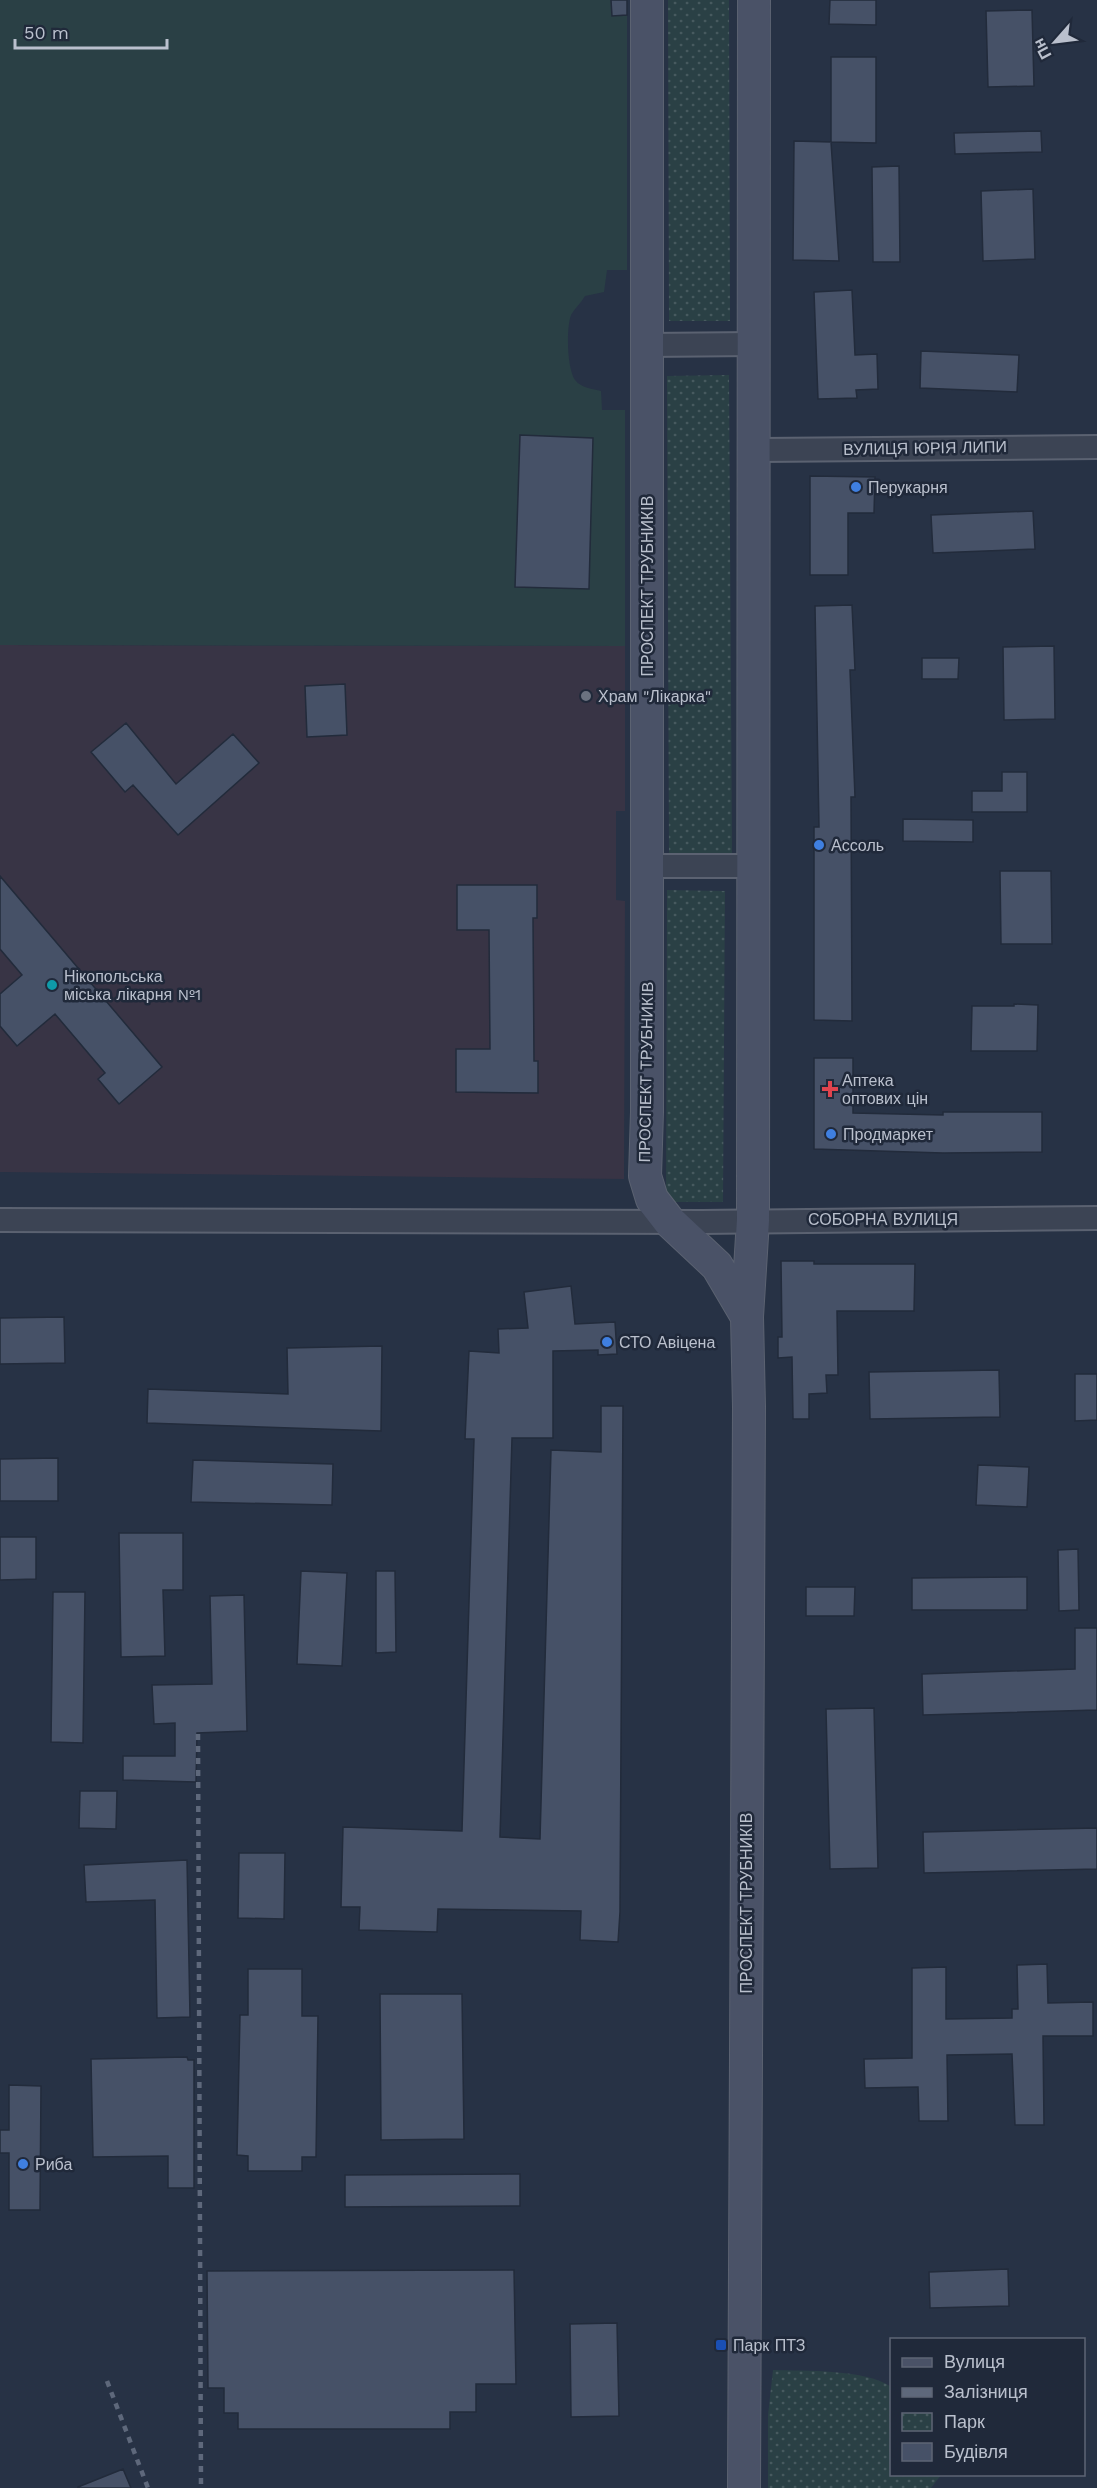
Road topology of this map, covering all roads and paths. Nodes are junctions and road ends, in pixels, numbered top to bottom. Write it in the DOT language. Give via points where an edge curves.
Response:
graph roads {
  1 [pos="647,0"];
  2 [pos="754,0"];
  3 [pos="753,344"];
  4 [pos="647,345"];
  5 [pos="1097,447"];
  6 [pos="753,450"];
  7 [pos="647,866"];
  8 [pos="754,866"];
  9 [pos="1097,1218"];
  10 [pos="0,1220"];
  11 [pos="753,1220"];
  12 [pos="669,1221"];
  13 [pos="747,1317"];
  14 [pos="744,2488"];
  1 -- 4 [label="main road, ПРОСПЕКТ ТРУБНИКІВ"];
  2 -- 3 [label="main road, ПРОСПЕКТ ТРУБНИКІВ"];
  3 -- 4 [label="street"];
  3 -- 6 [label="main road, ПРОСПЕКТ ТРУБНИКІВ"];
  4 -- 7 [label="main road, ПРОСПЕКТ ТРУБНИКІВ"];
  5 -- 6 [label="street, ВУЛИЦЯ ЮРІЯ ЛИПИ"];
  6 -- 8 [label="main road, ПРОСПЕКТ ТРУБНИКІВ"];
  7 -- 8 [label="street"];
  7 -- 12 [label="main road, ПРОСПЕКТ ТРУБНИКІВ" via="645,1176 652,1199"];
  8 -- 11 [label="main road, ПРОСПЕКТ ТРУБНИКІВ"];
  9 -- 11 [label="street, СОБОРНА ВУЛИЦЯ"];
  10 -- 12 [label="street, СОБОРНА ВУЛИЦЯ"];
  11 -- 12 [label="street, СОБОРНА ВУЛИЦЯ"];
  11 -- 13 [label="main road, ПРОСПЕКТ ТРУБНИКІВ"];
  12 -- 13 [label="main road, ПРОСПЕКТ ТРУБНИКІВ" via="717,1266"];
  13 -- 14 [label="main road, ПРОСПЕКТ ТРУБНИКІВ"];
}
